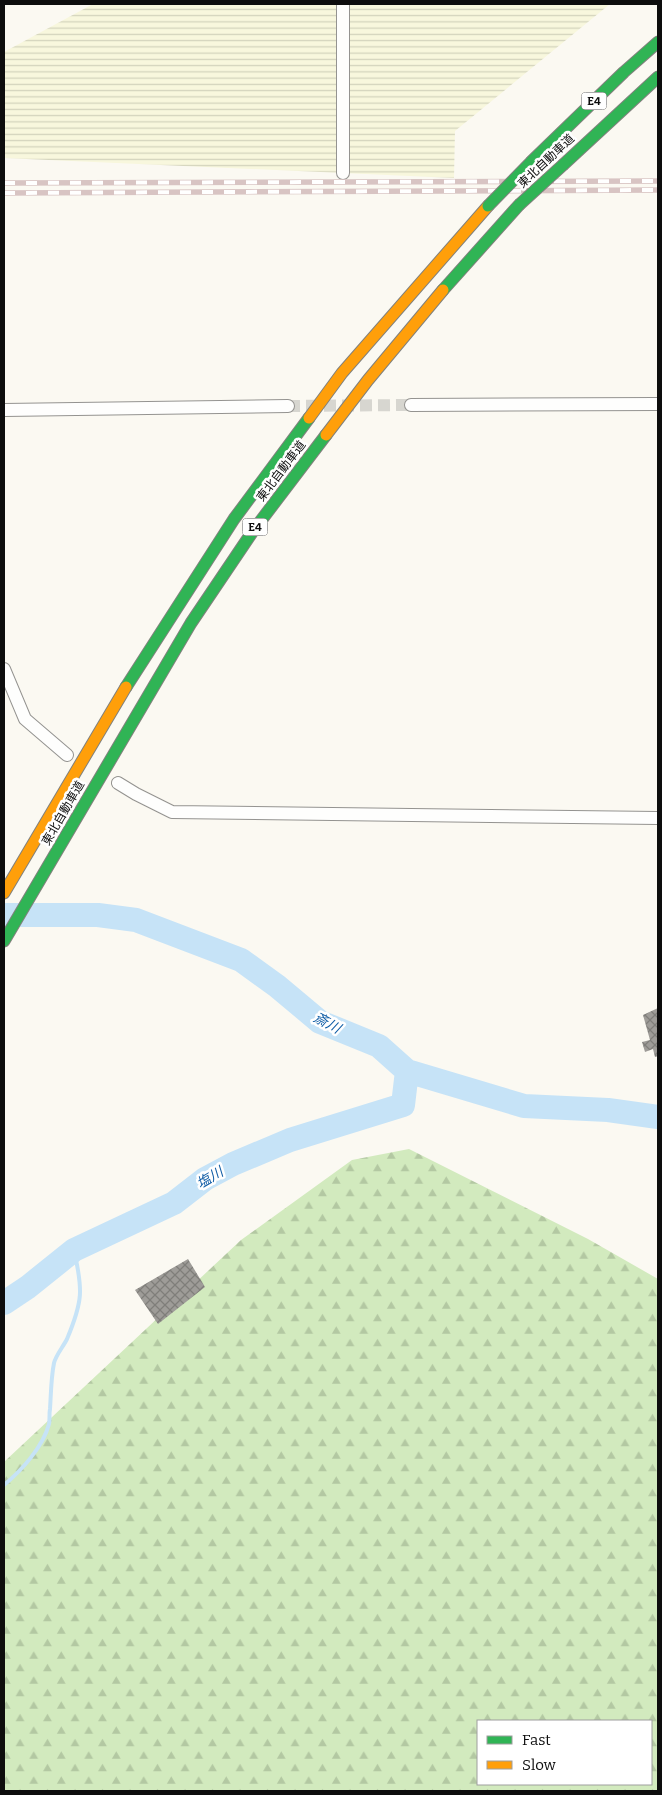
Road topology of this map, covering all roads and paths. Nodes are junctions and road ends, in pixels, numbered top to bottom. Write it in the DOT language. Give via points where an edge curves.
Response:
graph roads {
  1 [pos="342,4"];
  2 [pos="658,42"];
  3 [pos="658,77"];
  4 [pos="343,172"];
  5 [pos="658,404"];
  6 [pos="411,405"];
  7 [pos="288,406"];
  8 [pos="4,410"];
  9 [pos="4,669"];
  10 [pos="67,755"];
  11 [pos="118,783"];
  12 [pos="658,818"];
  13 [pos="4,893"];
  14 [pos="4,941"];
  1 -- 4 [label="street"];
  2 -- 13 [label="highway, 東北自動車道 / E4, bridge" via="488,206 342,373 234,520 173,612"];
  3 -- 14 [label="highway, 東北自動車道 / E4, bridge" via="519,205 426,309 253,531 191,623"];
  5 -- 6 [label="street"];
  7 -- 8 [label="street"];
  9 -- 10 [label="street" via="25,719"];
  11 -- 12 [label="street" via="172,812"];
}
